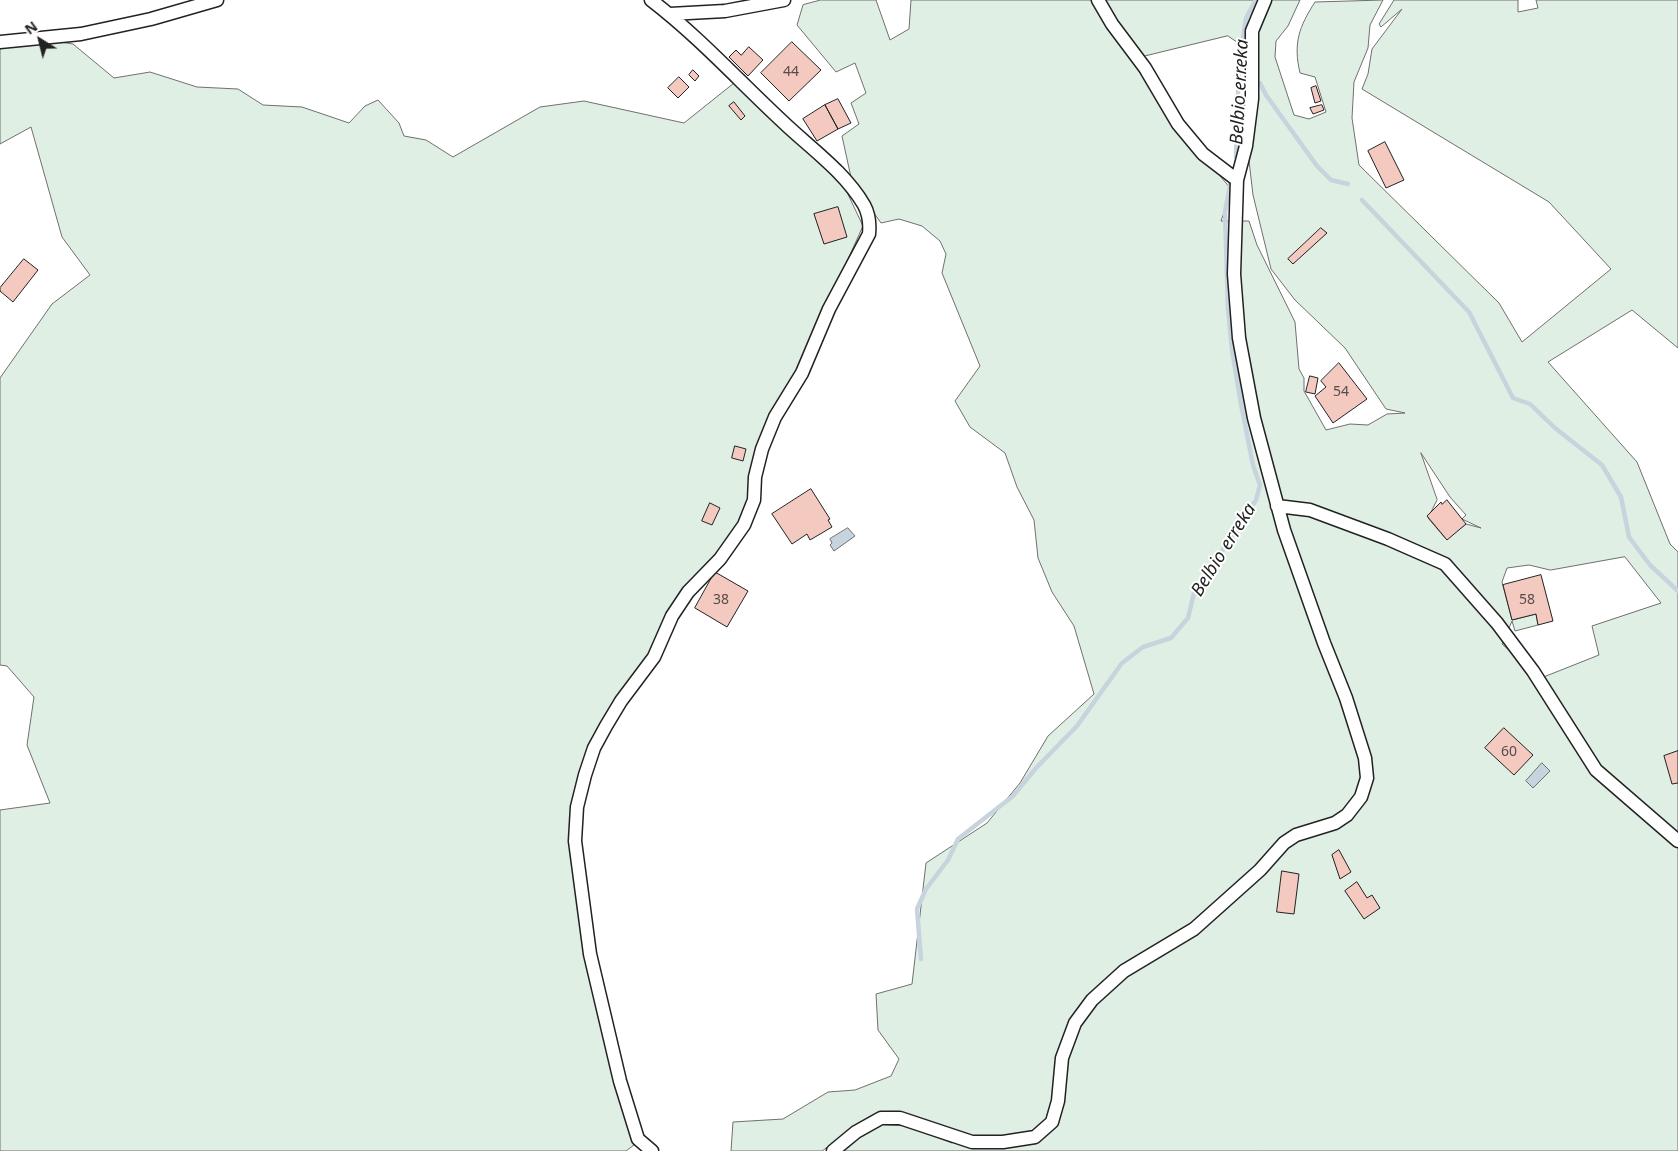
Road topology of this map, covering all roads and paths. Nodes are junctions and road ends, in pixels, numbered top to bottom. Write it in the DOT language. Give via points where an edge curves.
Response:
graph roads {
  1 [pos="217,0"];
  2 [pos="651,0"];
  3 [pos="784,0"];
  4 [pos="1098,0"];
  5 [pos="1265,0"];
  6 [pos="670,14"];
  7 [pos="0,42"];
  8 [pos="1237,180"];
  9 [pos="1277,506"];
  10 [pos="1678,841"];
  11 [pos="652,1151"];
  12 [pos="833,1151"];
  1 -- 7 [label="street" via="151,20 81,34"];
  2 -- 6 [label="street"];
  3 -- 6 [label="street" via="725,11"];
  4 -- 8 [label="street" via="1145,68 1178,124 1203,154"];
  5 -- 8 [label="street" via="1252,31 1252,100 1246,146"];
  6 -- 11 [label="street" via="845,180 865,206 870,227 829,309 802,373 775,417 762,449 755,477 754,500 744,525 672,616 654,657 606,726 585,774 577,808 575,841 590,954 620,1081 638,1138"];
  8 -- 9 [label="street" via="1234,274 1239,338 1254,418"];
  9 -- 10 [label="street" via="1310,510 1445,564 1498,623 1596,770"];
  9 -- 12 [label="street" via="1365,758 1367,778 1361,797 1348,815 1335,823 1296,835 1284,843 1260,870 1194,929 1124,971 1092,1000 1075,1023 1062,1058 1058,1101 1052,1122 1036,1136 1003,1142 972,1142 900,1118 881,1118 856,1132"];
}
